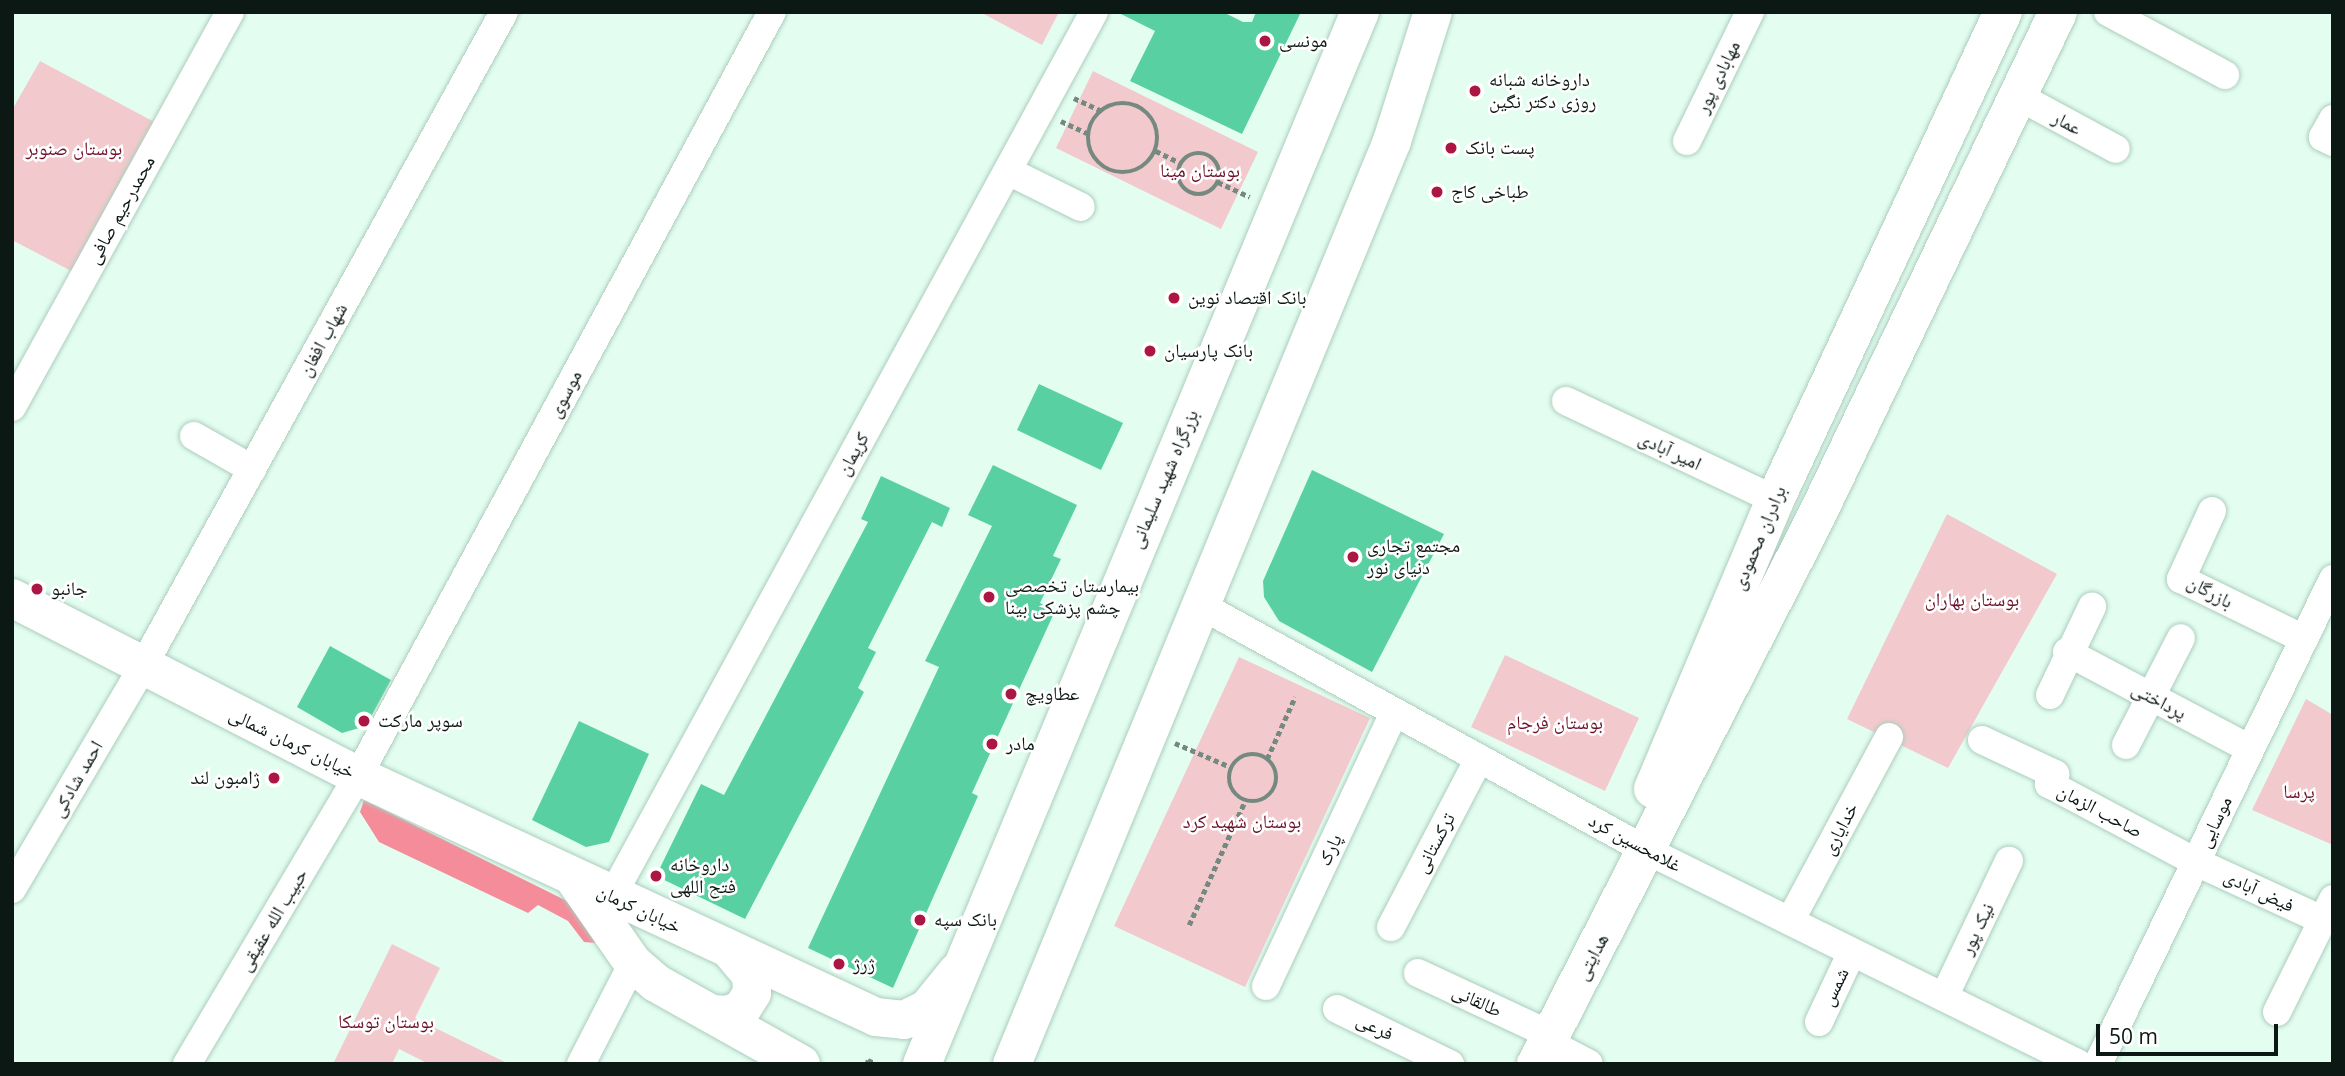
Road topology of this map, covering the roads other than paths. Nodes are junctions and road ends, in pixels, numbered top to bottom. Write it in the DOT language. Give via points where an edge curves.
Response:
graph roads {
  1 [pos="230,12"];
  2 [pos="504,12"];
  3 [pos="772,12"];
  4 [pos="1094,12"];
  5 [pos="1360,12"];
  6 [pos="1371,12"];
  7 [pos="1433,12"];
  8 [pos="1447,12"];
  9 [pos="1750,12"];
  10 [pos="2003,12"];
  11 [pos="2059,12"];
  12 [pos="2108,12"];
  13 [pos="2225,75"];
  14 [pos="2018,96"];
  15 [pos="1310,127"];
  16 [pos="1392,141"];
  17 [pos="1687,141"];
  18 [pos="2116,149"];
  19 [pos="1007,171"];
  20 [pos="1081,207"];
  21 [pos="1566,401"];
  22 [pos="12,407"];
  23 [pos="194,436"];
  24 [pos="252,469"];
  25 [pos="1775,500"];
  26 [pos="2213,511"];
  27 [pos="2333,579"];
  28 [pos="12,598"];
  29 [pos="1200,605"];
  30 [pos="2092,607"];
  31 [pos="2181,638"];
  32 [pos="2304,639"];
  33 [pos="2067,652"];
  34 [pos="142,668"];
  35 [pos="2050,695"];
  36 [pos="2152,697"];
  37 [pos="1394,713"];
  38 [pos="1889,737"];
  39 [pos="1982,740"];
  40 [pos="2126,745"];
  41 [pos="2250,749"];
  42 [pos="1479,759"];
  43 [pos="358,776"];
  44 [pos="1639,846"];
  45 [pos="2009,861"];
  46 [pos="2196,862"];
  47 [pos="575,880"];
  48 [pos="12,889"];
  49 [pos="612,896"];
  50 [pos="2328,910"];
  51 [pos="1790,921"];
  52 [pos="1391,927"];
  53 [pos="730,950"];
  54 [pos="1852,952"];
  55 [pos="633,962"];
  56 [pos="962,967"];
  57 [pos="1418,973"];
  58 [pos="1266,986"];
  59 [pos="1944,997"];
  60 [pos="1337,1009"];
  61 [pos="2277,1012"];
  62 [pos="713,1014"];
  63 [pos="1819,1022"];
  64 [pos="1534,1049"];
  65 [pos="187,1064"];
  66 [pos="581,1064"];
  67 [pos="801,1064"];
  68 [pos="922,1064"];
  69 [pos="1012,1064"];
  70 [pos="1450,1064"];
  71 [pos="1589,1064"];
  72 [pos="2079,1064"];
  73 [pos="2098,1064"];
  1 -- 22 [label="street, محمدرحیم صافی"];
  2 -- 24 [label="street, شهاب افغان"];
  3 -- 43 [label="street, موسوی"];
  4 -- 19 [label="street, کریمان"];
  5 -- 15 [label="main road, بزرگراه شهید سلیمانی"];
  6 -- 15 [label="main road"];
  7 -- 16 [label="main road"];
  8 -- 16 [label="main road"];
  9 -- 17 [label="street, مهابادی پور"];
  10 -- 25 [label="main road, برادران محمودی"];
  11 -- 14 [label="main road, برادران محمودی"];
  12 -- 13 [label="street"];
  14 -- 18 [label="street, عمار"];
  14 -- 44 [label="main road, برادران محمودی" via="1815,519"];
  15 -- 56 [label="main road, بزرگراه شهید سلیمانی"];
  16 -- 29 [label="main road"];
  19 -- 20 [label="street"];
  19 -- 49 [label="street, کریمان"];
  21 -- 25 [label="street, امیر آبادی"];
  23 -- 24 [label="street"];
  24 -- 34 [label="street, شهاب افغان"];
  25 -- 44 [label="main road, برادران محمودی"];
  26 -- 32 [label="street, بازرگان" via="2180,579"];
  27 -- 32 [label="street, موسایی"];
  28 -- 34 [label="main road, خیابان کرمان شمالی"];
  29 -- 37 [label="street, غلامحسین کرد"];
  29 -- 69 [label="main road"];
  30 -- 33 [label="street"];
  31 -- 36 [label="street"];
  32 -- 41 [label="street, موسایی"];
  33 -- 35 [label="street"];
  33 -- 36 [label="street, پرداختی"];
  34 -- 43 [label="main road, خیابان کرمان شمالی"];
  34 -- 48 [label="street, احمد شادکی"];
  36 -- 40 [label="street"];
  36 -- 41 [label="street, پرداختی"];
  37 -- 42 [label="street, غلامحسین کرد"];
  37 -- 58 [label="street, پارک"];
  38 -- 51 [label="street, خدایاری"];
  39 -- 46 [label="street, صاحب الزمان" via="2055,774 2049,784"];
  41 -- 46 [label="street, موسایی"];
  42 -- 44 [label="street, غلامحسین کرد"];
  42 -- 52 [label="street, ترکستانی"];
  43 -- 47 [label="main road, خیابان کرمان شمالی"];
  43 -- 65 [label="street, حبیب الله عقیقی"];
  44 -- 51 [label="street, غلامحسین کرد"];
  44 -- 64 [label="main road, هدایتی"];
  45 -- 59 [label="street, نیک پور"];
  46 -- 50 [label="street, فیض آبادی"];
  46 -- 73 [label="street, موسایی"];
  47 -- 49 [label="main road, خیابان کرمان"];
  47 -- 55 [label="main road, خیابان کرمان"];
  49 -- 53 [label="main road, خیابان کرمان"];
  50 -- 61 [label="street"];
  51 -- 54 [label="street, غلامحسین کرد"];
  53 -- 56 [label="main road, خیابان کرمان" via="876,1017 904,1020 927,1009"];
  53 -- 62 [label="main road" via="751,975 752,993 742,1009"];
  54 -- 59 [label="street, غلامحسین کرد"];
  54 -- 63 [label="street, شمس"];
  55 -- 62 [label="main road, خیابان کرمان" via="656,983"];
  55 -- 66 [label="street"];
  56 -- 68 [label="main road, بزرگراه شهید سلیمانی"];
  57 -- 64 [label="street, طالقانی"];
  59 -- 72 [label="street, غلامحسین کرد"];
  60 -- 70 [label="street, فرعی"];
  62 -- 67 [label="main road, خیابان کرمان"];
  64 -- 71 [label="street, طالقانی"];
}
